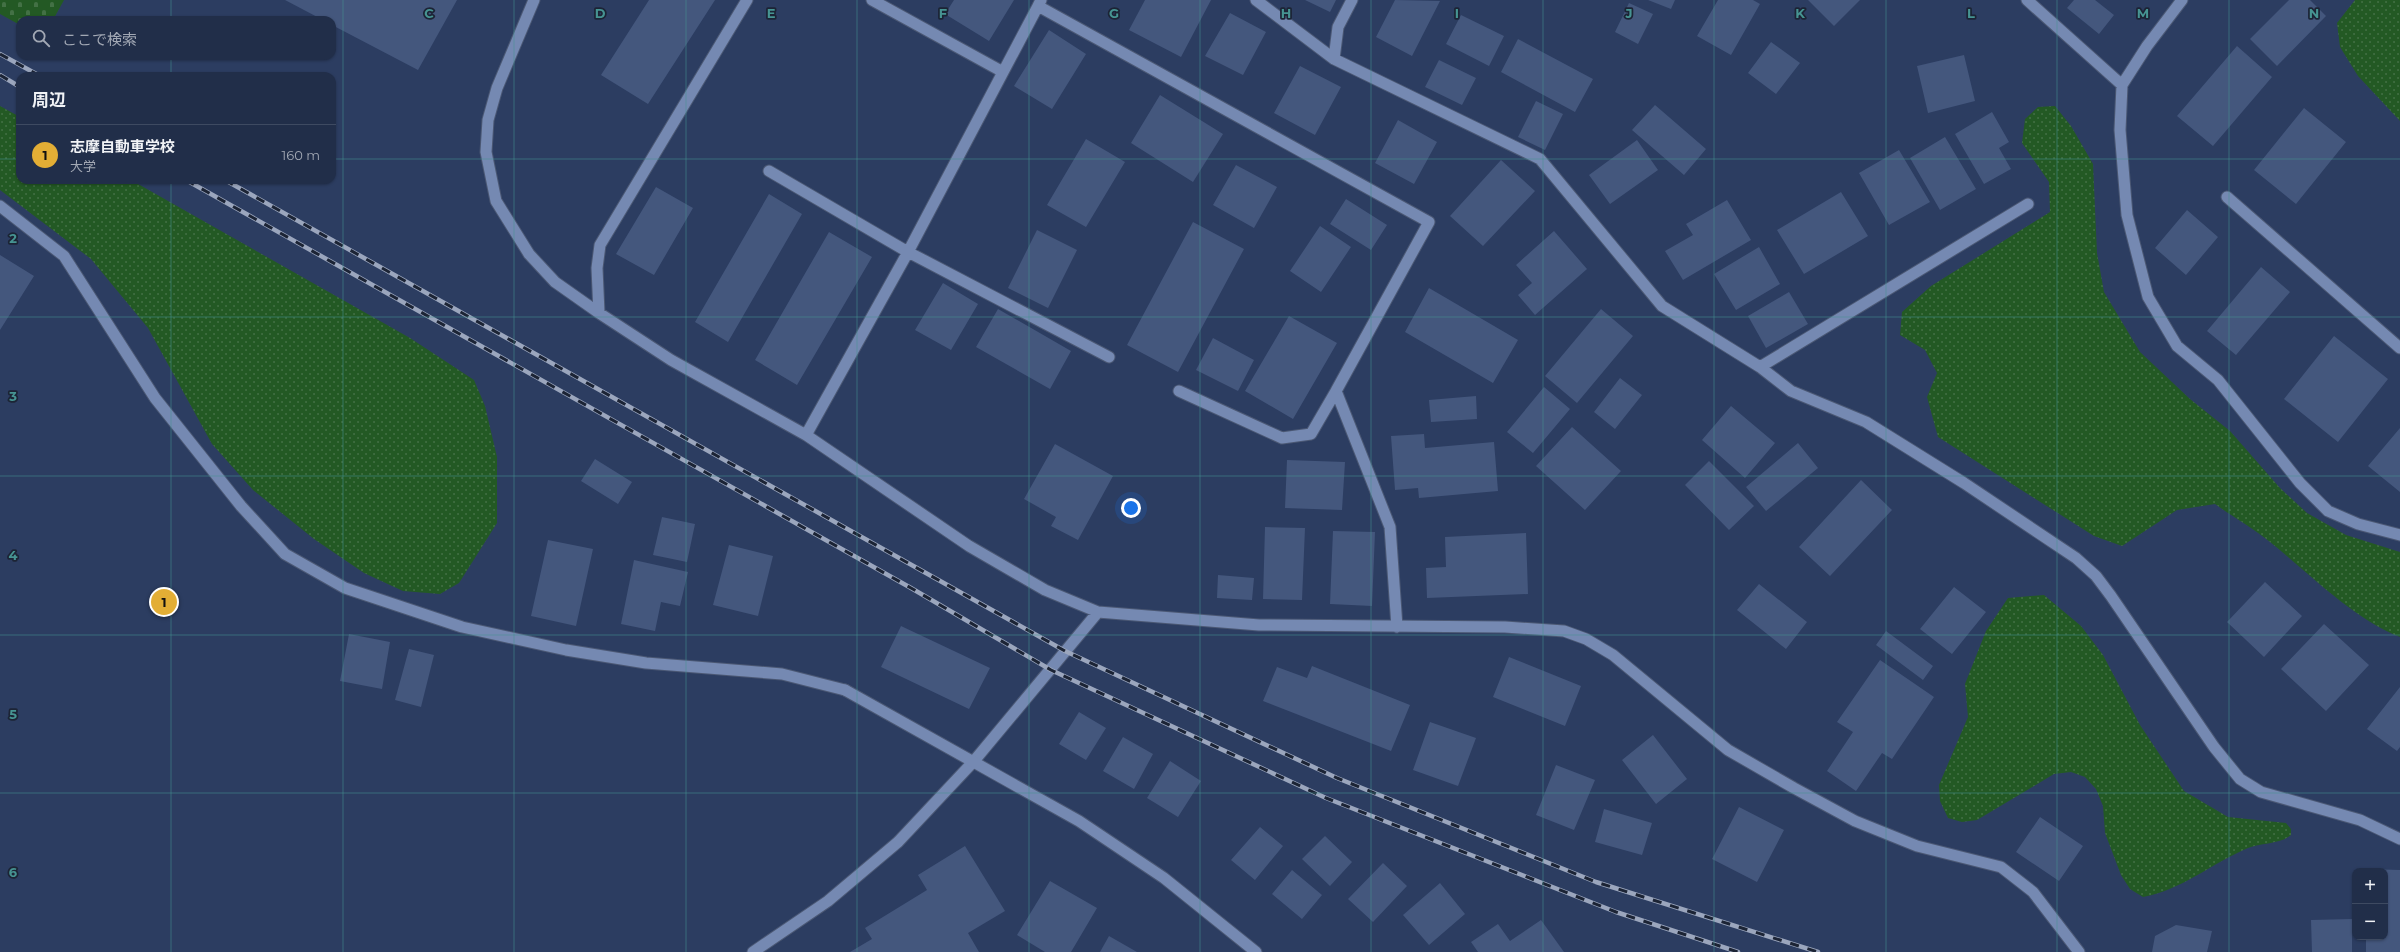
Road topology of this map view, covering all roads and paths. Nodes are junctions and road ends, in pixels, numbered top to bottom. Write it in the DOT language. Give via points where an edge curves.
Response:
graph roads {
  1 [pos="534,0"];
  2 [pos="747,0"];
  3 [pos="872,0"];
  4 [pos="1256,0"];
  5 [pos="1352,0"];
  6 [pos="2027,0"];
  7 [pos="2182,0"];
  8 [pos="1040,3"];
  9 [pos="1334,59"];
  10 [pos="1002,72"];
  11 [pos="2122,85"];
  12 [pos="768,171"];
  13 [pos="2227,197"];
  14 [pos="2028,204"];
  15 [pos="0,206"];
  16 [pos="908,252"];
  17 [pos="600,313"];
  18 [pos="2400,348"];
  19 [pos="1109,358"];
  20 [pos="1760,367"];
  21 [pos="1178,391"];
  22 [pos="1336,392"];
  23 [pos="806,435"];
  24 [pos="2400,535"];
  25 [pos="1098,612"];
  26 [pos="1397,627"];
  27 [pos="974,761"];
  28 [pos="2400,840"];
  29 [pos="753,952"];
  30 [pos="1256,952"];
  31 [pos="2079,952"];
  1 -- 17 [label="street" via="497,88 488,120 486,152 491,180 496,201 529,254 555,282"];
  2 -- 17 [label="street" via="600,245 597,268"];
  3 -- 10 [label="street"];
  4 -- 9 [label="street"];
  5 -- 9 [label="street" via="1338,27"];
  6 -- 11 [label="street"];
  7 -- 11 [label="street" via="2147,46"];
  8 -- 10 [label="street"];
  8 -- 22 [label="street" via="1429,222"];
  9 -- 20 [label="street" via="1540,159 1662,306"];
  10 -- 16 [label="street"];
  11 -- 24 [label="street" via="2120,130 2127,215 2148,297 2177,346 2218,380 2300,483 2328,511 2358,524"];
  12 -- 16 [label="street"];
  13 -- 18 [label="street"];
  14 -- 20 [label="street"];
  15 -- 27 [label="street" via="64,256 155,398 241,506 286,554 338,584 462,627 566,650 646,663 782,674 845,690"];
  16 -- 19 [label="street"];
  16 -- 23 [label="street"];
  17 -- 23 [label="street" via="671,360"];
  20 -- 28 [label="street" via="1791,391 1866,422 1964,483 2076,558 2096,576 2111,596 2214,747 2240,779 2261,792 2360,820"];
  21 -- 22 [label="street" via="1282,438 1311,434"];
  22 -- 26 [label="street" via="1390,527"];
  23 -- 25 [label="street" via="969,546 1045,590"];
  25 -- 26 [label="street" via="1259,625"];
  25 -- 27 [label="street"];
  26 -- 31 [label="street" via="1505,627 1564,632 1586,639 1614,655 1728,750 1794,788 1855,821 1917,846 2001,868 2033,892"];
  27 -- 29 [label="street" via="898,842 828,901"];
  27 -- 30 [label="street" via="1079,822 1157,874"];
}
